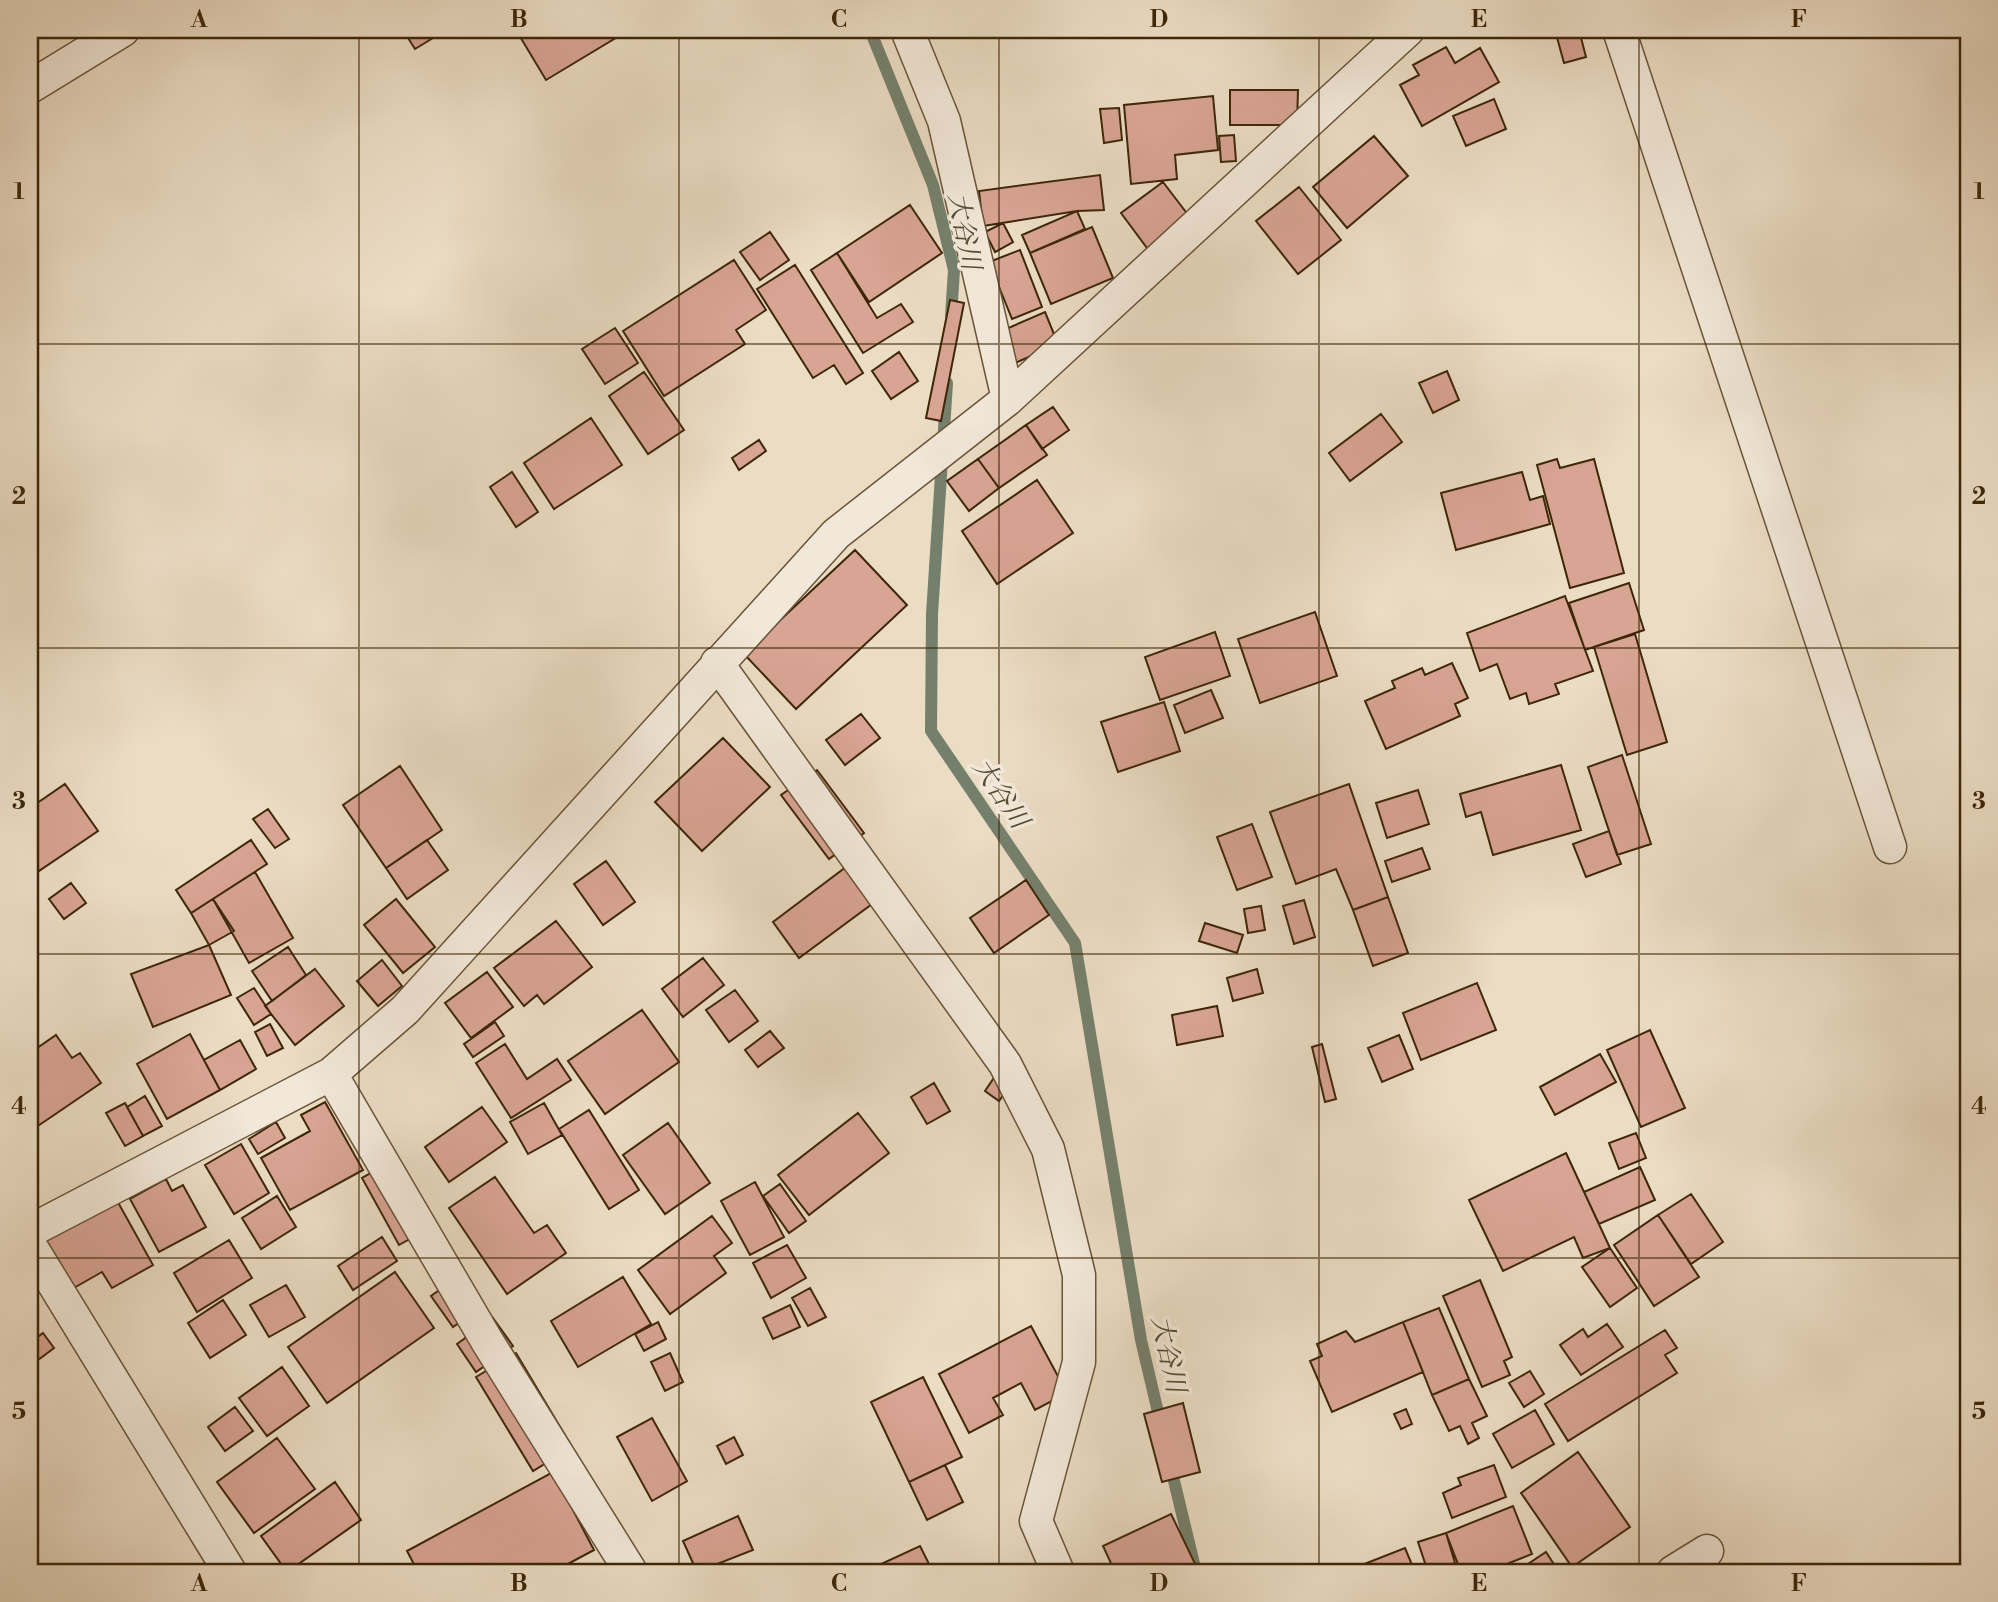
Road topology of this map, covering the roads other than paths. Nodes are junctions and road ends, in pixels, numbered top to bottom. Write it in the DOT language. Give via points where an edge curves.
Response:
graph roads {
  1 [pos="123,30"];
  2 [pos="907,30"];
  3 [pos="1408,30"];
  4 [pos="1619,30"];
  5 [pos="30,88"];
  6 [pos="1008,399"];
  7 [pos="717,663"];
  8 [pos="1890,847"];
  9 [pos="331,1074"];
  10 [pos="30,1231"];
  11 [pos="30,1245"];
  12 [pos="1707,1551"];
  13 [pos="230,1572"];
  14 [pos="631,1572"];
  15 [pos="1058,1572"];
  16 [pos="1673,1572"];
  1 -- 5 [label="street"];
  2 -- 6 [label="street" via="944,121"];
  3 -- 6 [label="street"];
  4 -- 8 [label="street"];
  6 -- 7 [label="street" via="836,534"];
  7 -- 9 [label="street" via="405,1010"];
  7 -- 15 [label="street" via="1005,1064 1048,1149 1079,1275 1080,1362 1036,1521"];
  9 -- 10 [label="street"];
  9 -- 14 [label="street" via="486,1340"];
  11 -- 13 [label="street"];
  12 -- 16 [label="street"];
}
